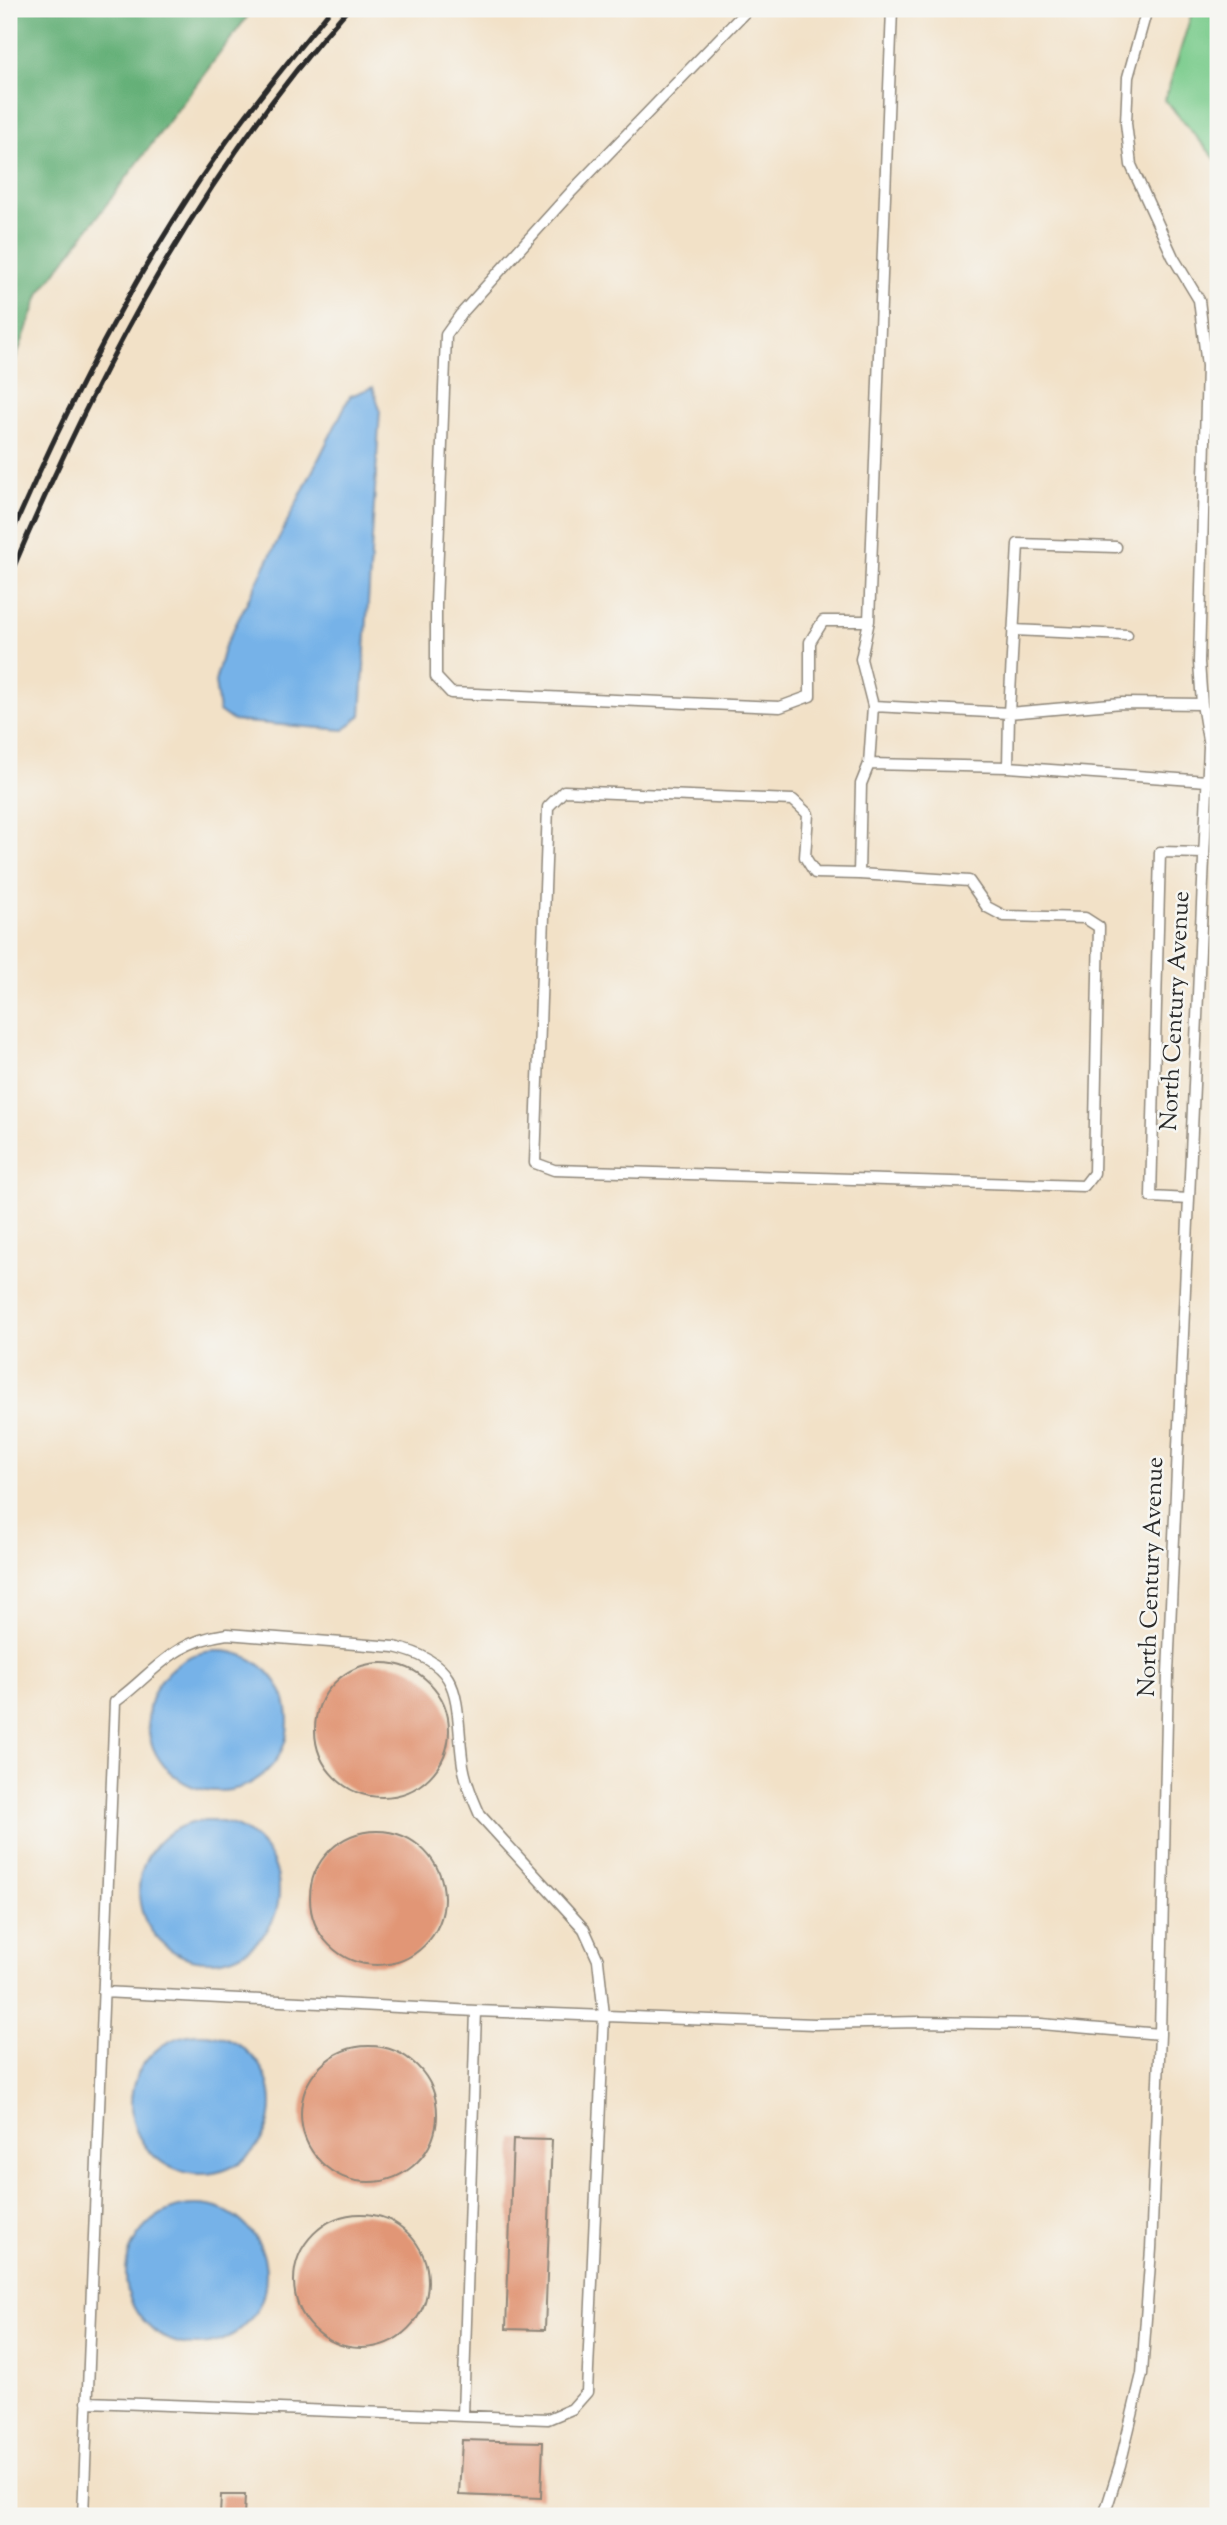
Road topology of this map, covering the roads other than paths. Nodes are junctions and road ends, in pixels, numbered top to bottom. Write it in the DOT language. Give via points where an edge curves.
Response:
graph roads {
  1 [pos="748,9"];
  2 [pos="892,9"];
  3 [pos="1147,9"];
  4 [pos="1116,547"];
  5 [pos="869,621"];
  6 [pos="1013,630"];
  7 [pos="1127,635"];
  8 [pos="1202,704"];
  9 [pos="873,706"];
  10 [pos="1009,713"];
  11 [pos="869,764"];
  12 [pos="1008,767"];
  13 [pos="1207,781"];
  14 [pos="1204,853"];
  15 [pos="859,874"];
  16 [pos="1189,1199"];
  17 [pos="103,1992"];
  18 [pos="476,2011"];
  19 [pos="604,2015"];
  20 [pos="1160,2034"];
  21 [pos="87,2402"];
  22 [pos="463,2415"];
  23 [pos="83,2516"];
  24 [pos="1104,2516"];
  1 -- 5 [label="lane" via="572,191 446,335 436,677 451,693 780,707 810,696 810,642 823,621"];
  2 -- 5 [label="lane"];
  3 -- 8 [label="lane, North Century Avenue" via="1128,77 1126,123 1131,165 1173,257 1199,300 1207,366 1199,663"];
  4 -- 6 [label="lane" via="1018,544"];
  5 -- 9 [label="lane" via="861,659"];
  6 -- 7 [label="lane"];
  6 -- 10 [label="lane"];
  8 -- 10 [label="lane" via="1122,703"];
  8 -- 13 [label="lane, North Century Avenue" via="1209,746"];
  9 -- 10 [label="lane"];
  9 -- 11 [label="lane"];
  10 -- 12 [label="lane"];
  11 -- 12 [label="lane"];
  11 -- 15 [label="lane" via="861,784"];
  12 -- 13 [label="lane"];
  13 -- 14 [label="lane, North Century Avenue"];
  14 -- 16 [label="lane, North Century Avenue"];
  14 -- 16 [label="lane" via="1160,852 1151,1197"];
  15 -- 15 [label="lane" via="969,881 987,907 1004,916 1086,918 1099,927 1094,1173 1084,1186 554,1170 535,1163 548,807 564,791 793,800 808,814 805,858 815,873"];
  16 -- 20 [label="lane, North Century Avenue" via="1168,1672"];
  17 -- 18 [label="lane"];
  17 -- 19 [label="lane" via="115,1702 177,1650 204,1637 227,1634 394,1647 428,1658 454,1688 458,1700 462,1761 480,1815 584,1929 598,1960"];
  17 -- 21 [label="lane"];
  18 -- 19 [label="lane"];
  18 -- 22 [label="lane"];
  19 -- 20 [label="lane" via="816,2024 1041,2024"];
  19 -- 22 [label="lane" via="587,2392 572,2409 548,2419"];
  20 -- 24 [label="lane, North Century Avenue" via="1142,2374"];
  21 -- 22 [label="lane"];
  21 -- 23 [label="lane"];
}
